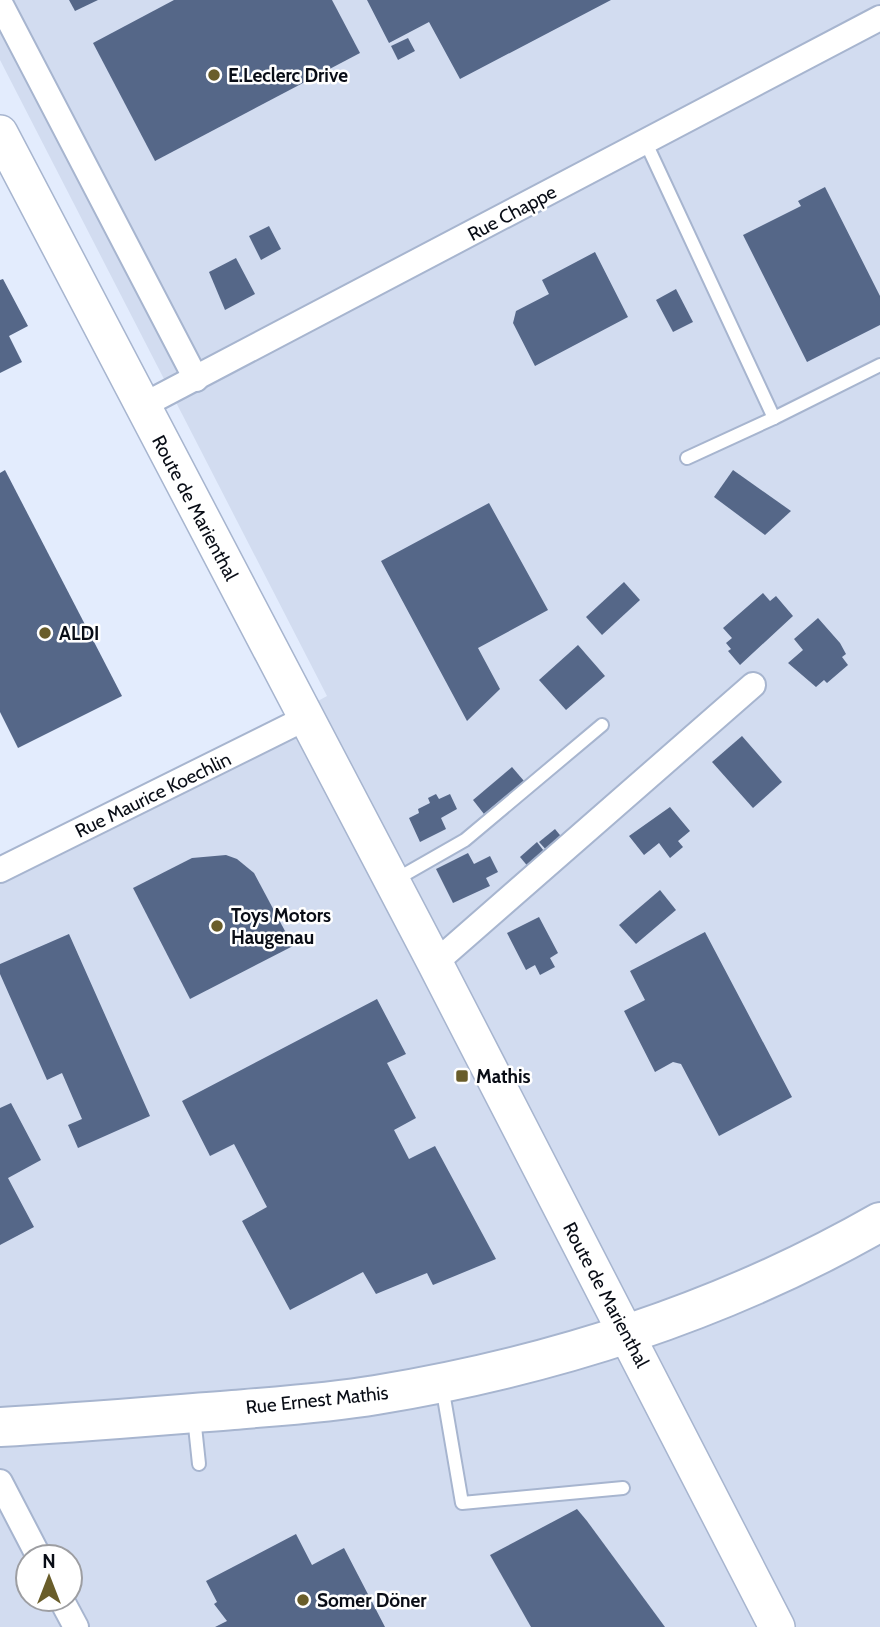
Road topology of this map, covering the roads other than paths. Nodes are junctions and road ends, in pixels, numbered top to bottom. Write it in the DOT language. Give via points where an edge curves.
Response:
graph roads {
  1 [pos="0,3"];
  2 [pos="880,18"];
  3 [pos="0,133"];
  4 [pos="646,143"];
  5 [pos="880,365"];
  6 [pos="196,379"];
  7 [pos="142,406"];
  8 [pos="774,418"];
  9 [pos="687,458"];
  10 [pos="752,685"];
  11 [pos="306,719"];
  12 [pos="602,725"];
  13 [pos="0,870"];
  14 [pos="392,881"];
  15 [pos="435,963"];
  16 [pos="880,1222"];
  17 [pos="627,1335"];
  18 [pos="442,1384"];
  19 [pos="194,1413"];
  20 [pos="0,1427"];
  21 [pos="199,1464"];
  22 [pos="0,1483"];
  23 [pos="623,1488"];
  24 [pos="32,1543"];
  25 [pos="777,1627"];
  1 -- 6 [label="street"];
  2 -- 4 [label="street, Rue Chappe"];
  3 -- 7 [label="street, Route de Marienthal"];
  4 -- 6 [label="street, Rue Chappe"];
  4 -- 8 [label="lane"];
  5 -- 8 [label="lane"];
  6 -- 7 [label="street, Rue Chappe"];
  7 -- 11 [label="street, Route de Marienthal"];
  8 -- 9 [label="lane"];
  10 -- 15 [label="street"];
  11 -- 13 [label="street, Rue Maurice Koechlin"];
  11 -- 14 [label="street, Route de Marienthal"];
  12 -- 14 [label="lane" via="465,840"];
  14 -- 15 [label="street, Route de Marienthal"];
  15 -- 17 [label="street, Route de Marienthal"];
  16 -- 17 [label="main road, Rue Ernest Mathis" via="760,1284"];
  17 -- 18 [label="main road, Rue Ernest Mathis"];
  17 -- 25 [label="street, Route de Marienthal"];
  18 -- 19 [label="main road, Rue Ernest Mathis" via="328,1401"];
  18 -- 23 [label="lane" via="462,1503"];
  19 -- 20 [label="main road, Rue Ernest Mathis"];
  19 -- 21 [label="lane"];
  22 -- 24 [label="street"];
}
